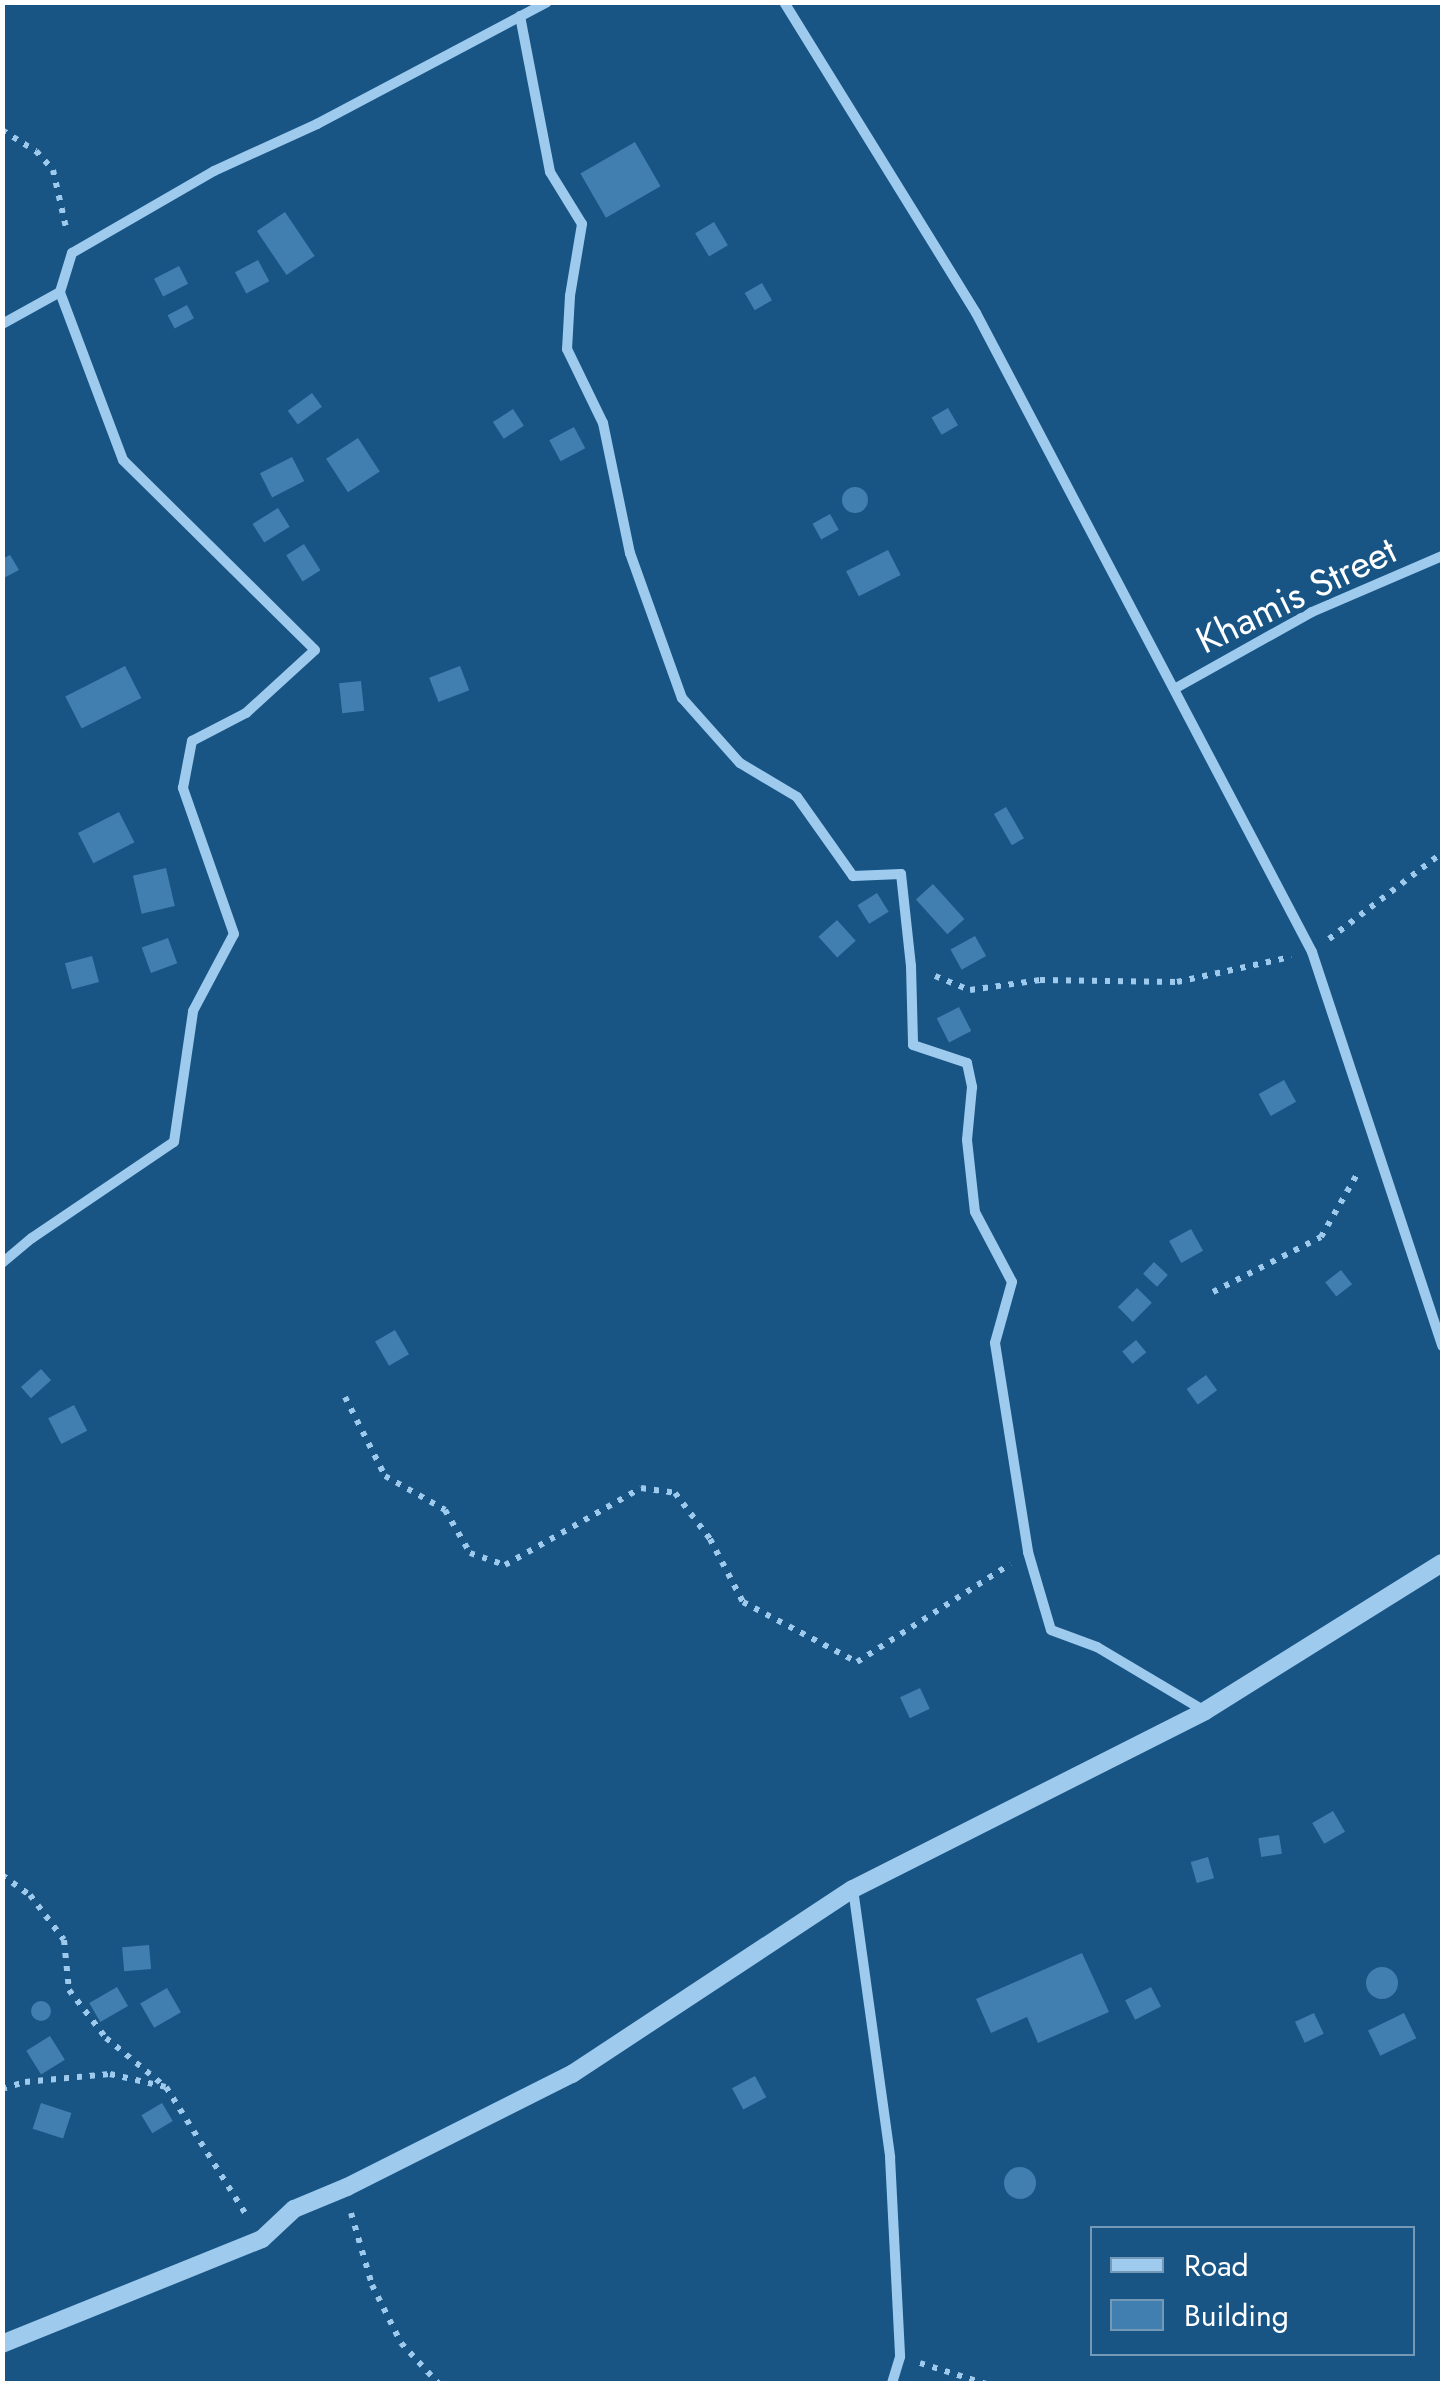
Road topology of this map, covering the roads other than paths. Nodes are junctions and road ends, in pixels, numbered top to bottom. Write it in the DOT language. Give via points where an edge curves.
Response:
graph roads {
  1 [pos="548,2"];
  2 [pos="784,2"];
  3 [pos="520,16"];
  4 [pos="60,292"];
  5 [pos="2,324"];
  6 [pos="1442,556"];
  7 [pos="1176,688"];
  8 [pos="2,1263"];
  9 [pos="1442,1346"];
  10 [pos="1442,1563"];
  11 [pos="1205,1711"];
  12 [pos="854,1889"];
  13 [pos="2,2344"];
  14 [pos="892,2384"];
  1 -- 3 [label="street"];
  2 -- 7 [label="street" via="976,314"];
  3 -- 4 [label="street" via="214,171 72,253"];
  3 -- 11 [label="street" via="550,172 582,224 567,349 603,423 630,552 682,698 740,763 796,797 853,876 901,874 913,1045 968,1063 966,1140 975,1212 1012,1282 995,1342 1028,1552 1052,1630 1097,1647"];
  4 -- 5 [label="street"];
  4 -- 8 [label="street" via="123,460 316,650 246,712 192,742 184,788 234,934 193,1011 174,1142"];
  6 -- 7 [label="street, Khamis Street" via="1312,612"];
  7 -- 9 [label="street" via="1312,952"];
  10 -- 11 [label="street"];
  11 -- 12 [label="street"];
  12 -- 13 [label="street" via="572,2074 294,2209 262,2239"];
  12 -- 14 [label="street" via="890,2157 900,2357"];
}
